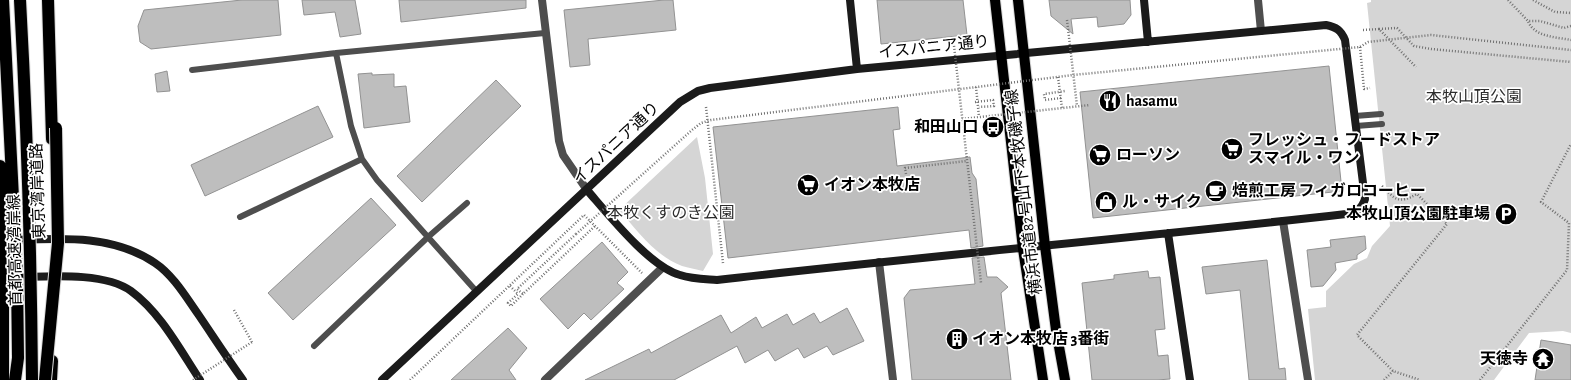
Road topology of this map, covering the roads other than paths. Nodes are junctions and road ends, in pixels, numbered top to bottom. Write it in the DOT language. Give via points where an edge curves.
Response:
graph roads {
  1 [pos="3,0"];
  2 [pos="20,0"];
  3 [pos="49,0"];
  4 [pos="542,0"];
  5 [pos="850,0"];
  6 [pos="995,0"];
  7 [pos="1018,0"];
  8 [pos="1144,0"];
  9 [pos="1258,0"];
  10 [pos="1261,31"];
  11 [pos="545,32"];
  12 [pos="1148,42"];
  13 [pos="1023,53"];
  14 [pos="336,54"];
  15 [pos="1001,55"];
  16 [pos="857,69"];
  17 [pos="192,70"];
  18 [pos="1381,114"];
  19 [pos="1355,116"];
  20 [pos="1382,124"];
  21 [pos="1356,126"];
  22 [pos="362,158"];
  23 [pos="0,166"];
  24 [pos="587,190"];
  25 [pos="467,203"];
  26 [pos="240,217"];
  27 [pos="1283,221"];
  28 [pos="1168,233"];
  29 [pos="428,237"];
  30 [pos="55,238"];
  31 [pos="16,240"];
  32 [pos="1045,246"];
  33 [pos="1023,249"];
  34 [pos="879,262"];
  35 [pos="662,268"];
  36 [pos="58,276"];
  37 [pos="17,277"];
  38 [pos="477,292"];
  39 [pos="314,346"];
  40 [pos="3,380"];
  41 [pos="15,380"];
  42 [pos="32,380"];
  43 [pos="45,380"];
  44 [pos="51,380"];
  45 [pos="200,380"];
  46 [pos="243,380"];
  47 [pos="382,380"];
  48 [pos="545,380"];
  49 [pos="893,380"];
  50 [pos="1043,380"];
  51 [pos="1065,380"];
  52 [pos="1190,380"];
  53 [pos="1308,380"];
  1 -- 31 [label="highway, 東京湾岸道路"];
  2 -- 42 [label="highway, 首都高速湾岸線, bridge" via="28,151"];
  3 -- 30 [label="highway, 東京湾岸道路"];
  3 -- 43 [label="highway, bridge" via="56,128 58,243"];
  4 -- 11 [label="street"];
  5 -- 16 [label="street"];
  6 -- 15 [label="main road, 横浜市道82号山下本牧磯子線"];
  7 -- 13 [label="main road, 横浜市道82号山下本牧磯子線"];
  8 -- 12 [label="street"];
  9 -- 10 [label="street"];
  10 -- 12 [label="street, イスパニア通り"];
  10 -- 19 [label="street, イスパニア通り" via="1326,25 1335,27 1342,33"];
  11 -- 14 [label="lane"];
  11 -- 24 [label="street" via="558,141 563,155"];
  12 -- 13 [label="street, イスパニア通り"];
  13 -- 15 [label="street, イスパニア通り"];
  13 -- 32 [label="main road, 横浜市道82号山下本牧磯子線"];
  14 -- 17 [label="lane"];
  14 -- 22 [label="lane" via="351,126"];
  15 -- 16 [label="street, イスパニア通り"];
  15 -- 33 [label="main road, 横浜市道82号山下本牧磯子線"];
  16 -- 24 [label="street, イスパニア通り" via="698,91 680,102"];
  18 -- 19 [label="lane"];
  19 -- 21 [label="street, イスパニア通り"];
  20 -- 21 [label="lane"];
  21 -- 27 [label="street, イスパニア通り" via="1364,192 1364,204 1361,208 1346,214"];
  22 -- 26 [label="lane"];
  22 -- 29 [label="lane"];
  23 -- 40 [label="highway, 首都高速湾岸線"];
  24 -- 35 [label="street"];
  24 -- 38 [label="street, イスパニア通り"];
  25 -- 29 [label="lane"];
  27 -- 28 [label="street"];
  27 -- 53 [label="street"];
  28 -- 32 [label="street"];
  28 -- 52 [label="street"];
  29 -- 38 [label="lane"];
  29 -- 39 [label="lane"];
  30 -- 31 [label="street"];
  30 -- 36 [label="highway, 東京湾岸道路"];
  30 -- 46 [label="street" via="116,245 138,253 156,264 184,294"];
  31 -- 37 [label="highway, 東京湾岸道路"];
  32 -- 33 [label="street"];
  32 -- 51 [label="main road, 横浜市道82号山下本牧磯子線"];
  33 -- 34 [label="street"];
  33 -- 50 [label="main road, 横浜市道82号山下本牧磯子線"];
  34 -- 35 [label="street" via="717,280 696,279"];
  34 -- 49 [label="street"];
  35 -- 48 [label="street"];
  36 -- 37 [label="street"];
  36 -- 44 [label="highway, 東京湾岸道路"];
  36 -- 45 [label="street" via="109,281 130,290 161,322"];
  37 -- 41 [label="highway, 東京湾岸道路" via="18,358"];
  38 -- 47 [label="street, イスパニア通り"];
}
